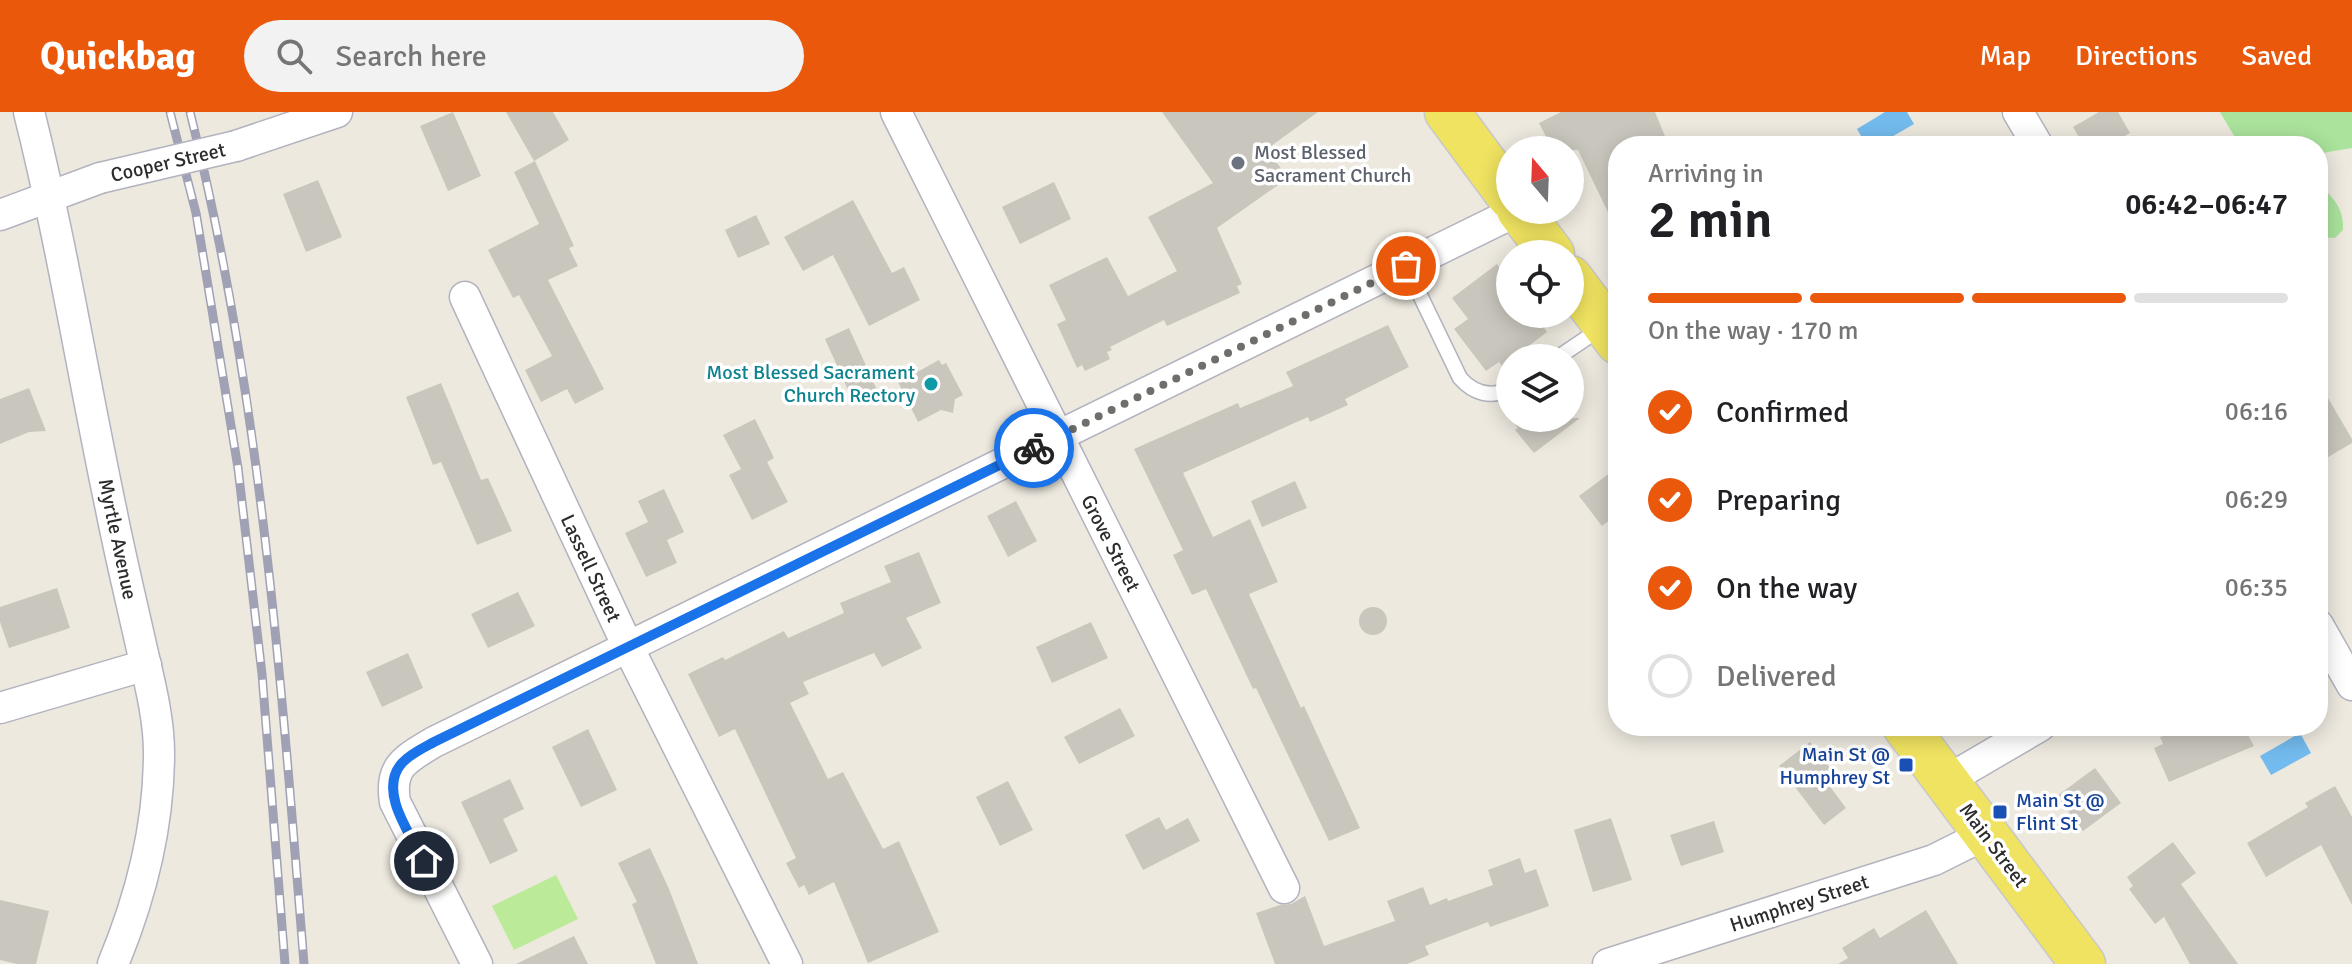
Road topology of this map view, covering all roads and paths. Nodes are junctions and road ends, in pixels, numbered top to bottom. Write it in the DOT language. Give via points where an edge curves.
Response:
graph roads {
  1 [pos="29,112"];
  2 [pos="337,112"];
  3 [pos="896,112"];
  4 [pos="1448,112"];
  5 [pos="2018,112"];
  6 [pos="2032,136"];
  7 [pos="1496,178"];
  8 [pos="50,195"];
  9 [pos="0,215"];
  10 [pos="1496,221"];
  11 [pos="1406,266"];
  12 [pos="465,297"];
  13 [pos="1584,297"];
  14 [pos="1608,329"];
  15 [pos="1608,336"];
  16 [pos="1584,346"];
  17 [pos="1496,394"];
  18 [pos="1058,437"];
  19 [pos="2328,643"];
  20 [pos="628,647"];
  21 [pos="146,665"];
  22 [pos="2352,685"];
  23 [pos="0,708"];
  24 [pos="1912,736"];
  25 [pos="2023,736"];
  26 [pos="1946,781"];
  27 [pos="1986,834"];
  28 [pos="1284,888"];
  29 [pos="113,964"];
  30 [pos="477,964"];
  31 [pos="787,964"];
  32 [pos="1608,964"];
  33 [pos="2083,964"];
  1 -- 8 [label="street, Myrtle Avenue"];
  2 -- 8 [label="street, Cooper Street, bridge" via="236,146"];
  3 -- 18 [label="street, Grove Street"];
  4 -- 7 [label="main road"];
  5 -- 6 [label="street"];
  8 -- 9 [label="street, Cooper Street"];
  8 -- 21 [label="street, Myrtle Avenue"];
  10 -- 11 [label="street"];
  11 -- 17 [label="lane" via="1465,384"];
  11 -- 18 [label="street"];
  12 -- 20 [label="street, Lassell Street"];
  13 -- 14 [label="main road"];
  15 -- 16 [label="lane"];
  18 -- 20 [label="street"];
  18 -- 28 [label="street, Grove Street"];
  19 -- 22 [label="street"];
  20 -- 30 [label="street" via="434,742 404,761 395,776 398,810"];
  20 -- 31 [label="street, Lassell Street"];
  21 -- 23 [label="street"];
  21 -- 29 [label="street, Myrtle Avenue" via="159,748 157,797 141,886"];
  24 -- 26 [label="main road, Main Street"];
  25 -- 26 [label="street"];
  26 -- 27 [label="main road, Main Street"];
  27 -- 32 [label="street, Humphrey Street" via="1934,860"];
  27 -- 33 [label="main road, Main Street"];
}
